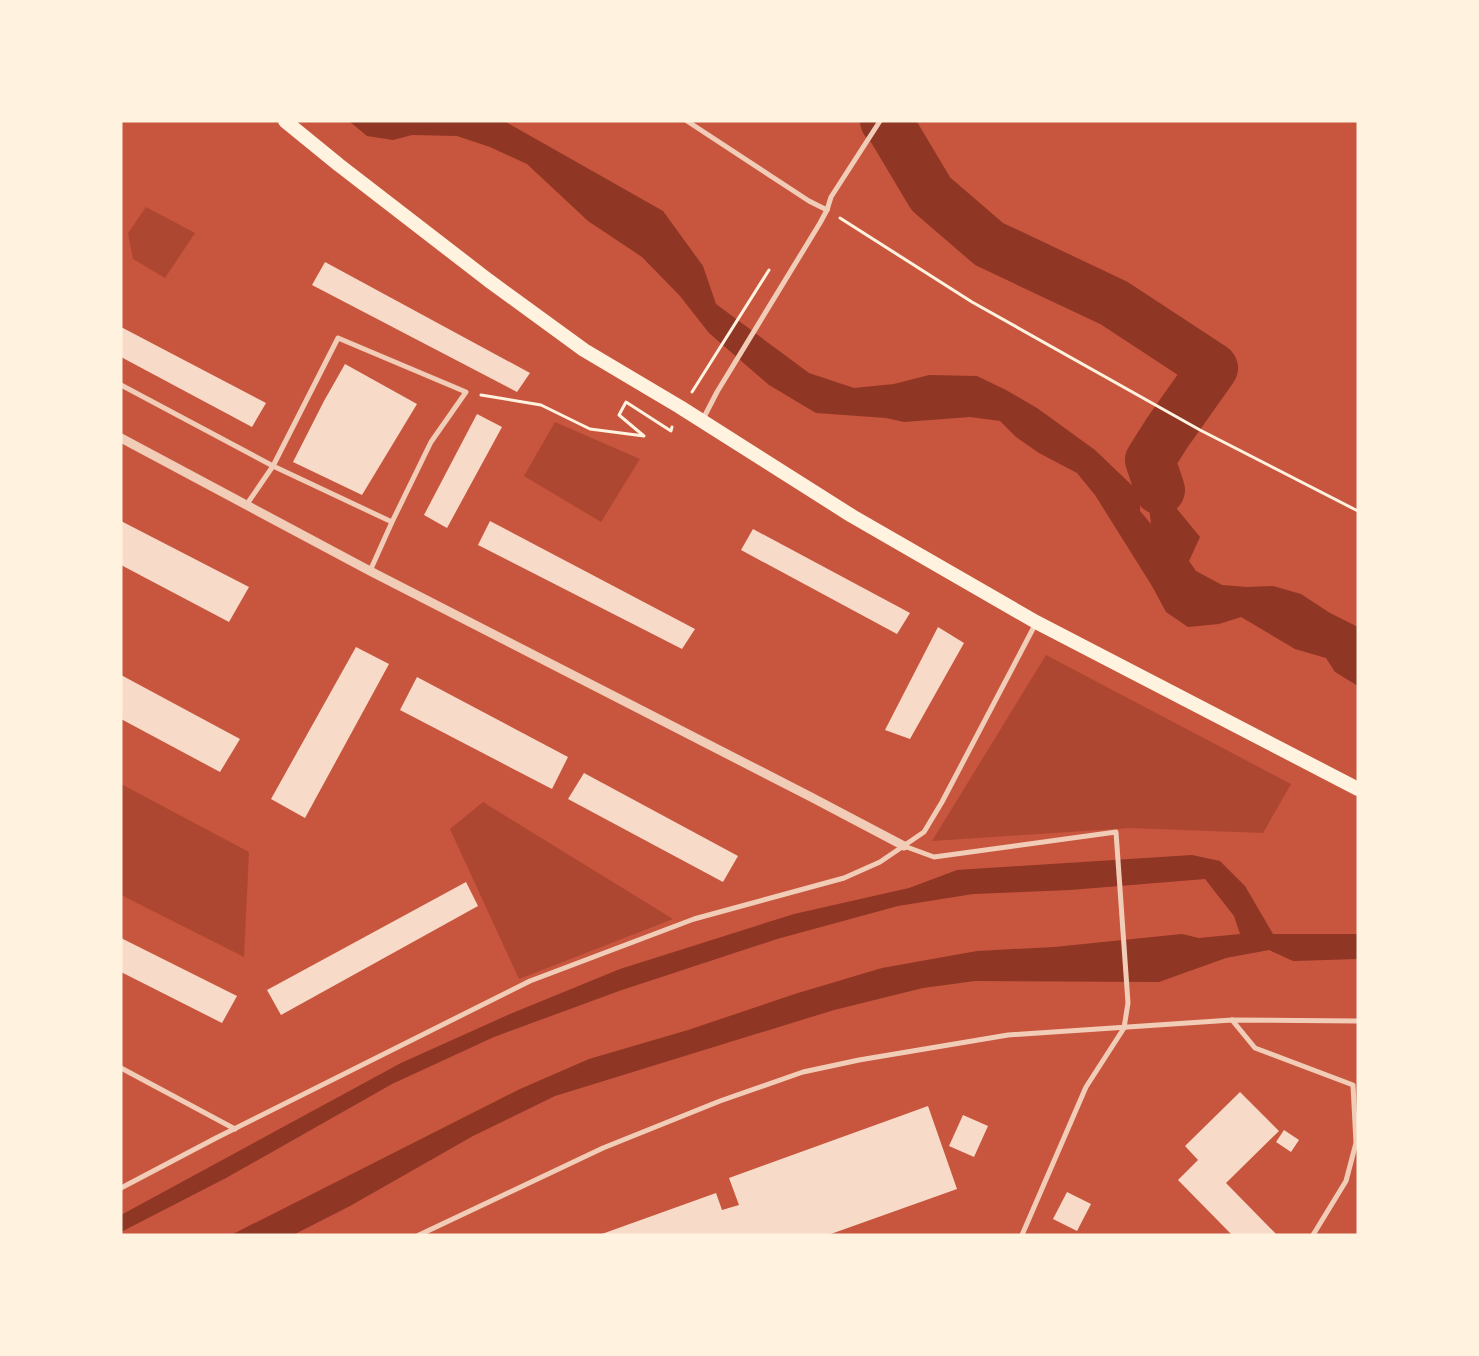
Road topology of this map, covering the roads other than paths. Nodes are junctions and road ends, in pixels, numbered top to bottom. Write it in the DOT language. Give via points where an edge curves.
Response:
graph roads {
  1 [pos="285,121"];
  2 [pos="686,121"];
  3 [pos="880,121"];
  4 [pos="827,210"];
  5 [pos="121,386"];
  6 [pos="702,422"];
  7 [pos="121,438"];
  8 [pos="273,466"];
  9 [pos="248,504"];
  10 [pos="392,522"];
  11 [pos="370,571"];
  12 [pos="1036,622"];
  13 [pos="1358,789"];
  14 [pos="904,846"];
  15 [pos="1232,1020"];
  16 [pos="1358,1021"];
  17 [pos="1124,1028"];
  18 [pos="121,1068"];
  19 [pos="235,1129"];
  20 [pos="121,1188"];
  21 [pos="419,1235"];
  22 [pos="1022,1235"];
  23 [pos="1313,1235"];
  1 -- 6 [label="highway" via="584,350"];
  2 -- 4 [label="street"];
  3 -- 4 [label="street" via="831,197"];
  4 -- 6 [label="street"];
  5 -- 8 [label="street"];
  6 -- 12 [label="highway" via="852,516"];
  7 -- 9 [label="street"];
  8 -- 9 [label="street"];
  8 -- 10 [label="street"];
  8 -- 10 [label="street" via="338,338 466,392 431,442"];
  9 -- 11 [label="street"];
  10 -- 11 [label="street"];
  11 -- 14 [label="street"];
  12 -- 13 [label="highway"];
  12 -- 14 [label="street" via="942,802 924,832"];
  14 -- 17 [label="street" via="934,857 1116,832 1128,1003"];
  14 -- 19 [label="street" via="880,862 844,878 694,919 530,981"];
  15 -- 16 [label="street"];
  15 -- 17 [label="street"];
  15 -- 23 [label="street" via="1255,1048 1353,1085 1356,1143 1346,1181"];
  17 -- 21 [label="street" via="1008,1035 802,1072 603,1148"];
  17 -- 22 [label="street" via="1086,1087"];
  18 -- 19 [label="street"];
  19 -- 20 [label="street"];
}
